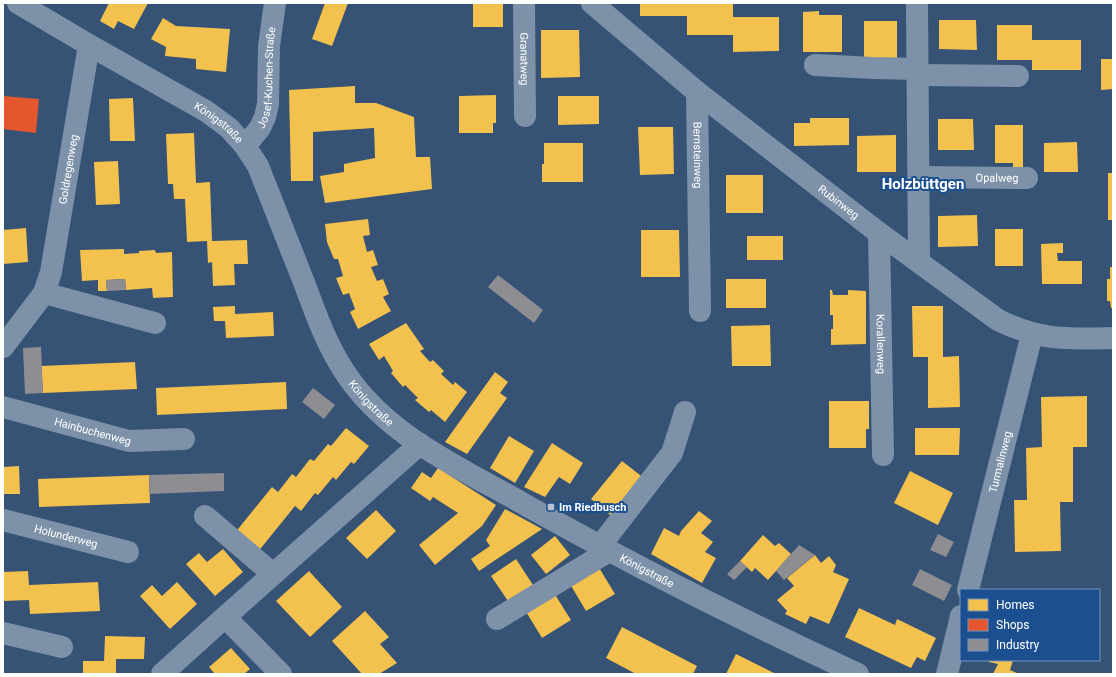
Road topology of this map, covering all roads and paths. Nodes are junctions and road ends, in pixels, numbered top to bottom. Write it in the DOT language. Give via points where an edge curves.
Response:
graph roads {
  1 [pos="18,3"];
  2 [pos="275,3"];
  3 [pos="524,3"];
  4 [pos="917,3"];
  5 [pos="599,5"];
  6 [pos="89,45"];
  7 [pos="815,65"];
  8 [pos="918,72"];
  9 [pos="1018,76"];
  10 [pos="697,92"];
  11 [pos="525,116"];
  12 [pos="245,146"];
  13 [pos="919,176"];
  14 [pos="1027,178"];
  15 [pos="879,233"];
  16 [pos="919,262"];
  17 [pos="44,293"];
  18 [pos="700,311"];
  19 [pos="155,323"];
  20 [pos="1032,334"];
  21 [pos="7,335"];
  22 [pos="1113,338"];
  23 [pos="3,406"];
  24 [pos="684,412"];
  25 [pos="184,439"];
  26 [pos="420,444"];
  27 [pos="883,455"];
  28 [pos="205,516"];
  29 [pos="3,520"];
  30 [pos="605,548"];
  31 [pos="128,552"];
  32 [pos="273,574"];
  33 [pos="968,589"];
  34 [pos="225,617"];
  35 [pos="497,619"];
  36 [pos="960,620"];
  37 [pos="3,633"];
  38 [pos="62,647"];
  39 [pos="162,674"];
  40 [pos="281,674"];
  41 [pos="858,674"];
  42 [pos="947,674"];
  1 -- 6 [label="street, Königstraße"];
  2 -- 12 [label="street, Josef-Kuchen-Straße" via="268,46 268,104 260,128"];
  3 -- 11 [label="street, Granatweg"];
  4 -- 8 [label="street"];
  5 -- 10 [label="street, Rubinweg"];
  6 -- 12 [label="street, Königstraße" via="206,111 229,128"];
  6 -- 17 [label="street, Goldregenweg" via="51,272"];
  7 -- 8 [label="street"];
  8 -- 9 [label="street"];
  8 -- 13 [label="street"];
  10 -- 15 [label="street, Rubinweg"];
  10 -- 18 [label="street, Bernsteinweg"];
  12 -- 26 [label="street, Königstraße" via="258,166 326,340 345,372 367,400 393,425"];
  13 -- 14 [label="street, Opalweg"];
  13 -- 16 [label="street"];
  15 -- 16 [label="street, Rubinweg"];
  15 -- 27 [label="street, Korallenweg"];
  16 -- 20 [label="street, Rubinweg" via="998,320"];
  17 -- 19 [label="street"];
  17 -- 21 [label="street, Goldregenweg"];
  20 -- 22 [label="street, Rubinweg" via="1065,339"];
  20 -- 33 [label="street, Turmalinweg"];
  23 -- 25 [label="street, Hainbuchenweg" via="130,441"];
  24 -- 30 [label="street" via="672,453"];
  26 -- 30 [label="street, Königstraße"];
  26 -- 32 [label="street"];
  28 -- 32 [label="street"];
  29 -- 31 [label="street, Holunderweg"];
  30 -- 35 [label="street"];
  30 -- 41 [label="street, Königstraße" via="688,593"];
  32 -- 34 [label="street"];
  34 -- 39 [label="street"];
  34 -- 40 [label="street"];
  36 -- 42 [label="street"];
  37 -- 38 [label="street"];
}
